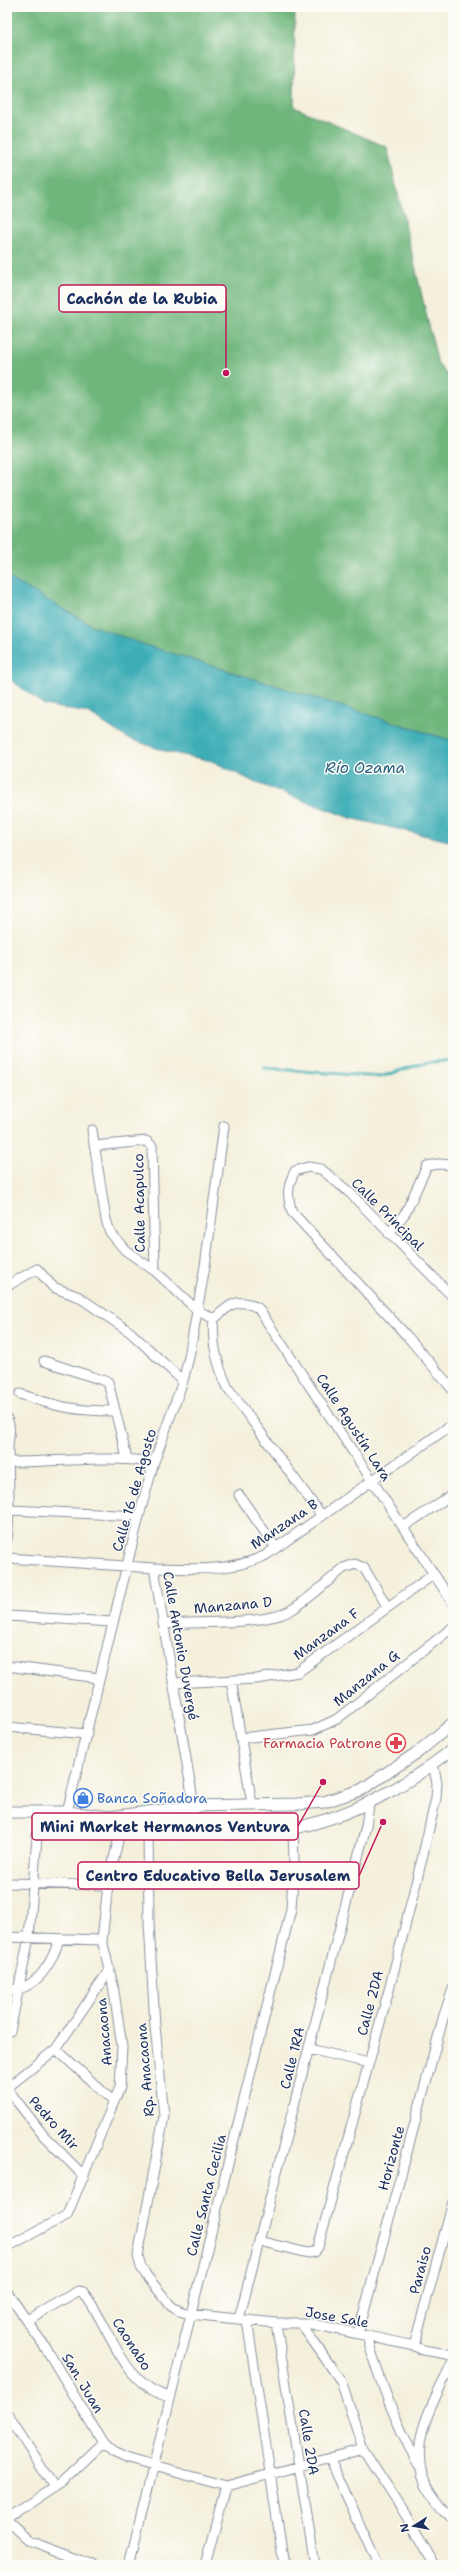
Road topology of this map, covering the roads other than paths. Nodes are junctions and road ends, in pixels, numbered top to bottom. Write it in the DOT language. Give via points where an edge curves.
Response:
graph roads {
  1 [pos="224,1126"];
  2 [pos="92,1130"];
  3 [pos="94,1146"];
  4 [pos="453,1165"];
  5 [pos="388,1234"];
  6 [pos="154,1271"];
  7 [pos="7,1286"];
  8 [pos="453,1297"];
  9 [pos="197,1310"];
  10 [pos="214,1319"];
  11 [pos="44,1361"];
  12 [pos="183,1381"];
  13 [pos="453,1390"];
  14 [pos="20,1394"];
  15 [pos="114,1411"];
  16 [pos="8,1423"];
  17 [pos="453,1424"];
  18 [pos="8,1446"];
  19 [pos="127,1458"];
  20 [pos="9,1462"];
  21 [pos="154,1462"];
  22 [pos="372,1480"];
  23 [pos="8,1487"];
  24 [pos="239,1495"];
  25 [pos="452,1497"];
  26 [pos="10,1510"];
  27 [pos="139,1516"];
  28 [pos="322,1516"];
  29 [pos="403,1527"];
  30 [pos="7,1539"];
  31 [pos="276,1548"];
  32 [pos="7,1558"];
  33 [pos="128,1565"];
  34 [pos="154,1568"];
  35 [pos="434,1574"];
  36 [pos="453,1603"];
  37 [pos="387,1606"];
  38 [pos="7,1616"];
  39 [pos="114,1622"];
  40 [pos="163,1624"];
  41 [pos="453,1627"];
  42 [pos="7,1666"];
  43 [pos="100,1678"];
  44 [pos="231,1680"];
  45 [pos="173,1683"];
  46 [pos="453,1723"];
  47 [pos="7,1727"];
  48 [pos="87,1734"];
  49 [pos="240,1738"];
  50 [pos="453,1749"];
  51 [pos="432,1765"];
  52 [pos="252,1804"];
  53 [pos="368,1804"];
  54 [pos="194,1806"];
  55 [pos="7,1812"];
  56 [pos="39,1812"];
  57 [pos="67,1812"];
  58 [pos="110,1817"];
  59 [pos="122,1819"];
  60 [pos="148,1822"];
  61 [pos="194,1827"];
  62 [pos="293,1829"];
  63 [pos="7,1883"];
  64 [pos="33,1884"];
  65 [pos="108,1885"];
  66 [pos="7,1937"];
  67 [pos="29,1937"];
  68 [pos="59,1939"];
  69 [pos="102,1940"];
  70 [pos="110,1969"];
  71 [pos="453,1989"];
  72 [pos="7,1990"];
  73 [pos="20,1991"];
  74 [pos="10,2031"];
  75 [pos="56,2049"];
  76 [pos="309,2049"];
  77 [pos="369,2063"];
  78 [pos="114,2102"];
  79 [pos="84,2176"];
  80 [pos="453,2202"];
  81 [pos="259,2241"];
  82 [pos="7,2247"];
  83 [pos="7,2292"];
  84 [pos="190,2314"];
  85 [pos="243,2319"];
  86 [pos="27,2320"];
  87 [pos="276,2323"];
  88 [pos="301,2324"];
  89 [pos="358,2334"];
  90 [pos="367,2336"];
  91 [pos="414,2346"];
  92 [pos="453,2355"];
  93 [pos="453,2361"];
  94 [pos="169,2398"];
  95 [pos="7,2414"];
  96 [pos="15,2426"];
  97 [pos="7,2431"];
  98 [pos="103,2444"];
  99 [pos="363,2449"];
  100 [pos="330,2459"];
  101 [pos="419,2465"];
  102 [pos="151,2467"];
  103 [pos="299,2468"];
  104 [pos="269,2476"];
  105 [pos="226,2486"];
  106 [pos="54,2487"];
  107 [pos="7,2518"];
  108 [pos="7,2521"];
  109 [pos="453,2521"];
  110 [pos="92,2565"];
  111 [pos="128,2565"];
  112 [pos="205,2565"];
  113 [pos="284,2565"];
  114 [pos="315,2565"];
  115 [pos="378,2565"];
  116 [pos="434,2565"];
  1 -- 9 [label="street, Calle 16 de Agosto" via="206,1266"];
  2 -- 3 [label="street"];
  3 -- 6 [label="street" via="110,1232 125,1250"];
  3 -- 6 [label="street, Calle Acapulco" via="146,1141 152,1146"];
  4 -- 5 [label="street" via="427,1166 406,1212"];
  5 -- 8 [label="street, Calle Principal"];
  5 -- 13 [label="street, Calle Principal" via="350,1193 321,1169 308,1167 295,1171 288,1184 292,1212 408,1336"];
  6 -- 9 [label="street"];
  7 -- 12 [label="street" via="37,1269 53,1287 79,1297 130,1332"];
  9 -- 10 [label="street"];
  9 -- 12 [label="street, Calle 16 de Agosto"];
  10 -- 22 [label="street, Calle Agustín Lara" via="226,1308 237,1303 246,1302 258,1308"];
  10 -- 28 [label="street" via="212,1334 215,1351 228,1388"];
  11 -- 15 [label="street" via="106,1380 110,1385"];
  12 -- 21 [label="street, Calle 16 de Agosto"];
  14 -- 15 [label="street" via="77,1411"];
  15 -- 19 [label="street"];
  16 -- 18 [label="street"];
  17 -- 22 [label="street, Manzana B"];
  18 -- 20 [label="street"];
  19 -- 20 [label="street"];
  19 -- 21 [label="street"];
  20 -- 23 [label="street"];
  21 -- 27 [label="street, Calle 16 de Agosto"];
  22 -- 28 [label="street, Manzana B"];
  22 -- 29 [label="street, Calle Agustín Lara"];
  23 -- 26 [label="street"];
  24 -- 31 [label="street"];
  25 -- 29 [label="street"];
  26 -- 27 [label="street"];
  26 -- 30 [label="street"];
  27 -- 33 [label="street, Calle 16 de Agosto"];
  28 -- 31 [label="street, Manzana B"];
  29 -- 35 [label="street, Calle Agustín Lara"];
  31 -- 34 [label="street, Manzana B" via="252,1562 234,1566"];
  32 -- 33 [label="street, Calle Antonio Duvergé"];
  33 -- 34 [label="street, Calle Antonio Duvergé"];
  33 -- 39 [label="street, Calle 16 de Agosto"];
  34 -- 40 [label="street, Calle Antonio Duvergé"];
  35 -- 36 [label="street, Calle Agustín Lara"];
  35 -- 37 [label="street, Manzana F"];
  37 -- 40 [label="street, Manzana D" via="364,1568 355,1564 344,1568 291,1610 280,1615 256,1620"];
  37 -- 44 [label="street, Manzana F" via="355,1633 298,1672"];
  38 -- 39 [label="street"];
  39 -- 43 [label="street, Calle 16 de Agosto"];
  40 -- 45 [label="street, Calle Antonio Duvergé"];
  41 -- 49 [label="street, Manzana G" via="337,1719 313,1730"];
  42 -- 43 [label="street"];
  43 -- 48 [label="street, Calle 16 de Agosto"];
  44 -- 45 [label="street, Manzana F"];
  44 -- 49 [label="street"];
  45 -- 54 [label="street, Calle Antonio Duvergé"];
  46 -- 52 [label="street" via="418,1752 361,1790 324,1802"];
  47 -- 48 [label="street"];
  48 -- 57 [label="street, Calle 16 de Agosto"];
  49 -- 52 [label="street"];
  50 -- 51 [label="street"];
  51 -- 53 [label="street"];
  51 -- 77 [label="street, Calle 2DA" via="437,1782 436,1798"];
  52 -- 54 [label="street"];
  53 -- 62 [label="street" via="331,1819"];
  53 -- 76 [label="street, Calle 1RA" via="366,1826"];
  54 -- 58 [label="street"];
  54 -- 61 [label="street, Calle Antonio Duvergé"];
  55 -- 56 [label="street"];
  56 -- 57 [label="street"];
  56 -- 64 [label="street"];
  57 -- 58 [label="street"];
  58 -- 59 [label="street"];
  59 -- 60 [label="street"];
  59 -- 65 [label="street, Anacaona"];
  60 -- 61 [label="street"];
  60 -- 84 [label="street, Rp. Anacaona" via="149,1931 164,2116 138,2256 141,2267 171,2306"];
  61 -- 62 [label="street"];
  62 -- 84 [label="street, Calle Santa Cecilia" via="291,1909"];
  63 -- 64 [label="street"];
  64 -- 65 [label="street"];
  64 -- 67 [label="street"];
  65 -- 69 [label="street, Anacaona"];
  66 -- 67 [label="street"];
  67 -- 68 [label="street"];
  67 -- 73 [label="street"];
  68 -- 69 [label="street"];
  68 -- 73 [label="street" via="49,1967"];
  69 -- 70 [label="street, Anacaona"];
  70 -- 75 [label="street"];
  70 -- 78 [label="street, Anacaona" via="122,2046 122,2080"];
  71 -- 89 [label="street, Horizonte"];
  72 -- 73 [label="street"];
  73 -- 74 [label="street"];
  75 -- 78 [label="street"];
  75 -- 79 [label="street, Pedro Mir" via="8,2087 9,2094 44,2136"];
  76 -- 77 [label="street"];
  76 -- 81 [label="street, Calle 1RA"];
  77 -- 81 [label="street, Calle 2DA" via="315,2252 308,2253"];
  78 -- 79 [label="street, Anacaona"];
  79 -- 82 [label="street, Anacaona" via="67,2215"];
  80 -- 91 [label="street, Paraiso"];
  81 -- 85 [label="street, Calle 1RA"];
  83 -- 86 [label="street, San. Juan"];
  84 -- 85 [label="street, Jose Sale"];
  84 -- 94 [label="street, Calle Santa Cecilia"];
  85 -- 87 [label="street, Jose Sale"];
  85 -- 104 [label="street"];
  86 -- 94 [label="street, Caonabo" via="78,2291 83,2292 139,2381 157,2394"];
  86 -- 98 [label="street, San. Juan"];
  87 -- 88 [label="street, Jose Sale"];
  87 -- 103 [label="street, Calle 2DA"];
  88 -- 89 [label="street, Jose Sale" via="330,2327"];
  88 -- 99 [label="street" via="341,2381"];
  89 -- 90 [label="street, Jose Sale"];
  90 -- 91 [label="street, Jose Sale"];
  90 -- 101 [label="street" via="377,2374 400,2430"];
  91 -- 92 [label="street, Jose Sale"];
  93 -- 101 [label="street" via="423,2425"];
  94 -- 102 [label="street, Calle Santa Cecilia"];
  95 -- 96 [label="street"];
  96 -- 97 [label="street"];
  96 -- 106 [label="street"];
  98 -- 102 [label="street, San. Juan" via="113,2452"];
  98 -- 106 [label="street"];
  99 -- 100 [label="street"];
  99 -- 116 [label="street" via="408,2516"];
  100 -- 103 [label="street"];
  100 -- 115 [label="street"];
  101 -- 109 [label="street" via="426,2485"];
  102 -- 105 [label="street, San. Juan"];
  102 -- 111 [label="street, Calle Santa Cecilia"];
  103 -- 104 [label="street"];
  103 -- 114 [label="street, Calle 2DA"];
  104 -- 105 [label="street"];
  104 -- 113 [label="street"];
  105 -- 112 [label="street"];
  106 -- 107 [label="street"];
  108 -- 110 [label="street" via="29,2542"];
}
